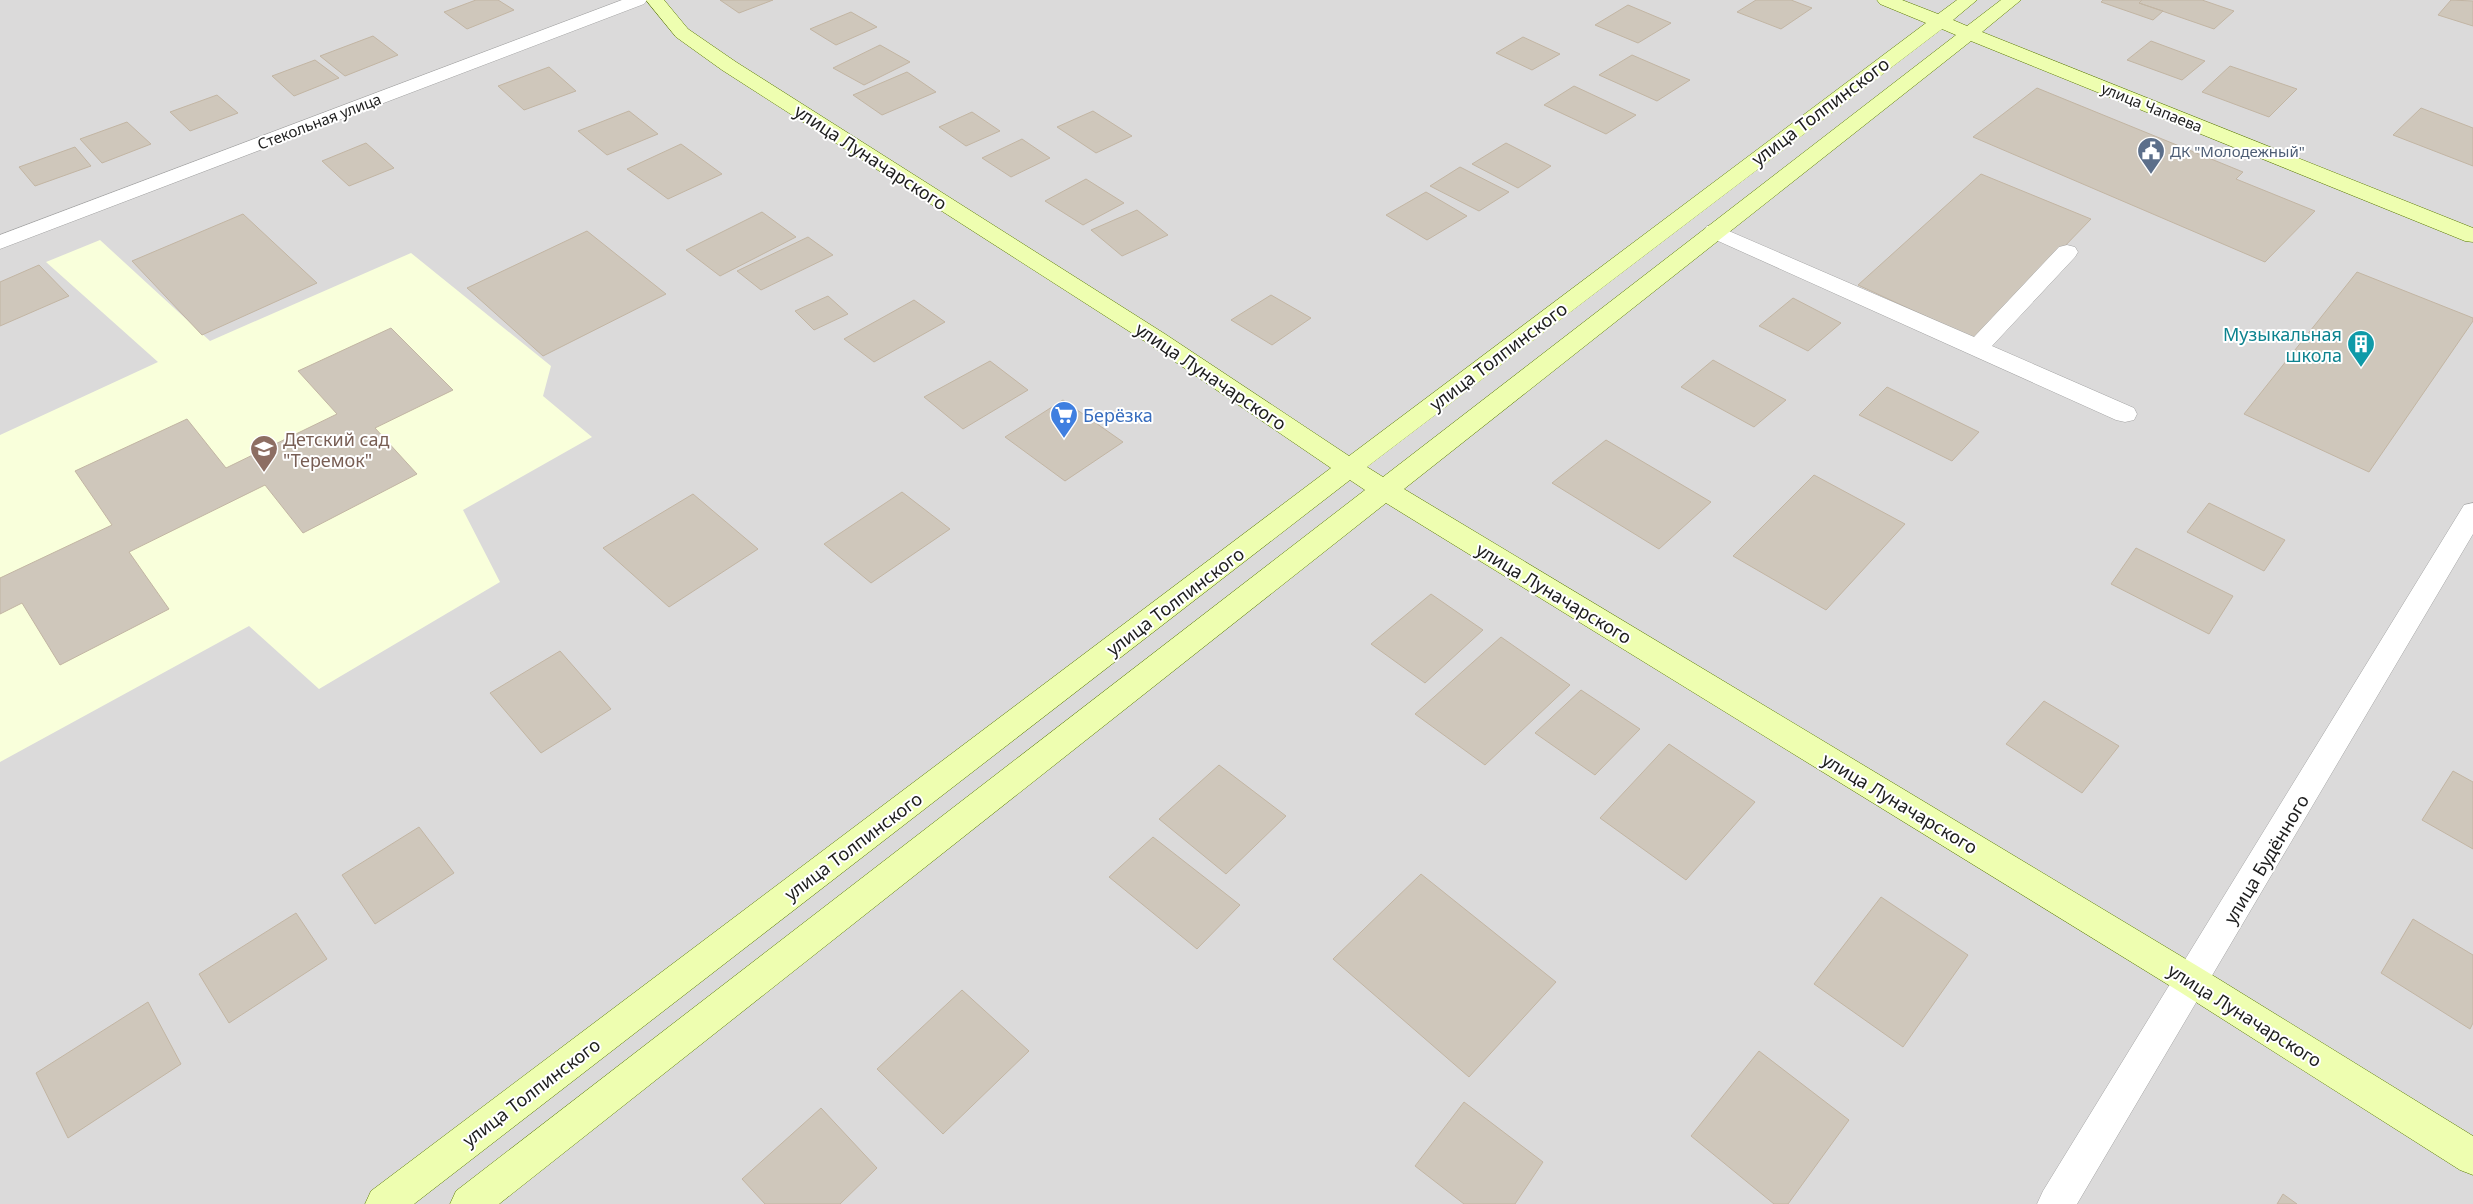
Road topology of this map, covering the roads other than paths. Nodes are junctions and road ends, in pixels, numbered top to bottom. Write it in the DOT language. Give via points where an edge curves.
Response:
graph roads {
  1 [pos="638,0"];
  2 [pos="655,0"];
  3 [pos="1886,0"];
  4 [pos="1968,0"];
  5 [pos="2012,0"];
  6 [pos="1939,21"];
  7 [pos="1971,34"];
  8 [pos="1716,231"];
  9 [pos="2473,236"];
  10 [pos="0,242"];
  11 [pos="2067,252"];
  12 [pos="1976,348"];
  13 [pos="2125,414"];
  14 [pos="1349,468"];
  15 [pos="1383,489"];
  16 [pos="2473,512"];
  17 [pos="2192,981"];
  18 [pos="2473,1157"];
  19 [pos="384,1204"];
  20 [pos="469,1204"];
  21 [pos="2056,1204"];
  1 -- 10 [label="street, Стекольная улица"];
  2 -- 14 [label="main road, улица Луначарского" via="682,33 729,66 1157,339"];
  3 -- 6 [label="main road, улица Чапаева"];
  4 -- 6 [label="main road, улица Толпинского"];
  5 -- 7 [label="main road, улица Толпинского"];
  6 -- 7 [label="main road, улица Чапаева"];
  6 -- 14 [label="main road, улица Толпинского"];
  7 -- 8 [label="main road, улица Толпинского"];
  7 -- 9 [label="main road, улица Чапаева"];
  8 -- 12 [label="street"];
  8 -- 15 [label="main road, улица Толпинского"];
  11 -- 12 [label="street"];
  12 -- 13 [label="street"];
  14 -- 15 [label="main road, улица Луначарского"];
  14 -- 19 [label="main road, улица Толпинского"];
  15 -- 17 [label="main road, улица Луначарского"];
  15 -- 20 [label="main road, улица Толпинского"];
  16 -- 17 [label="street, улица Будённого"];
  17 -- 18 [label="main road, улица Луначарского"];
  17 -- 21 [label="street, улица Будённого"];
}
